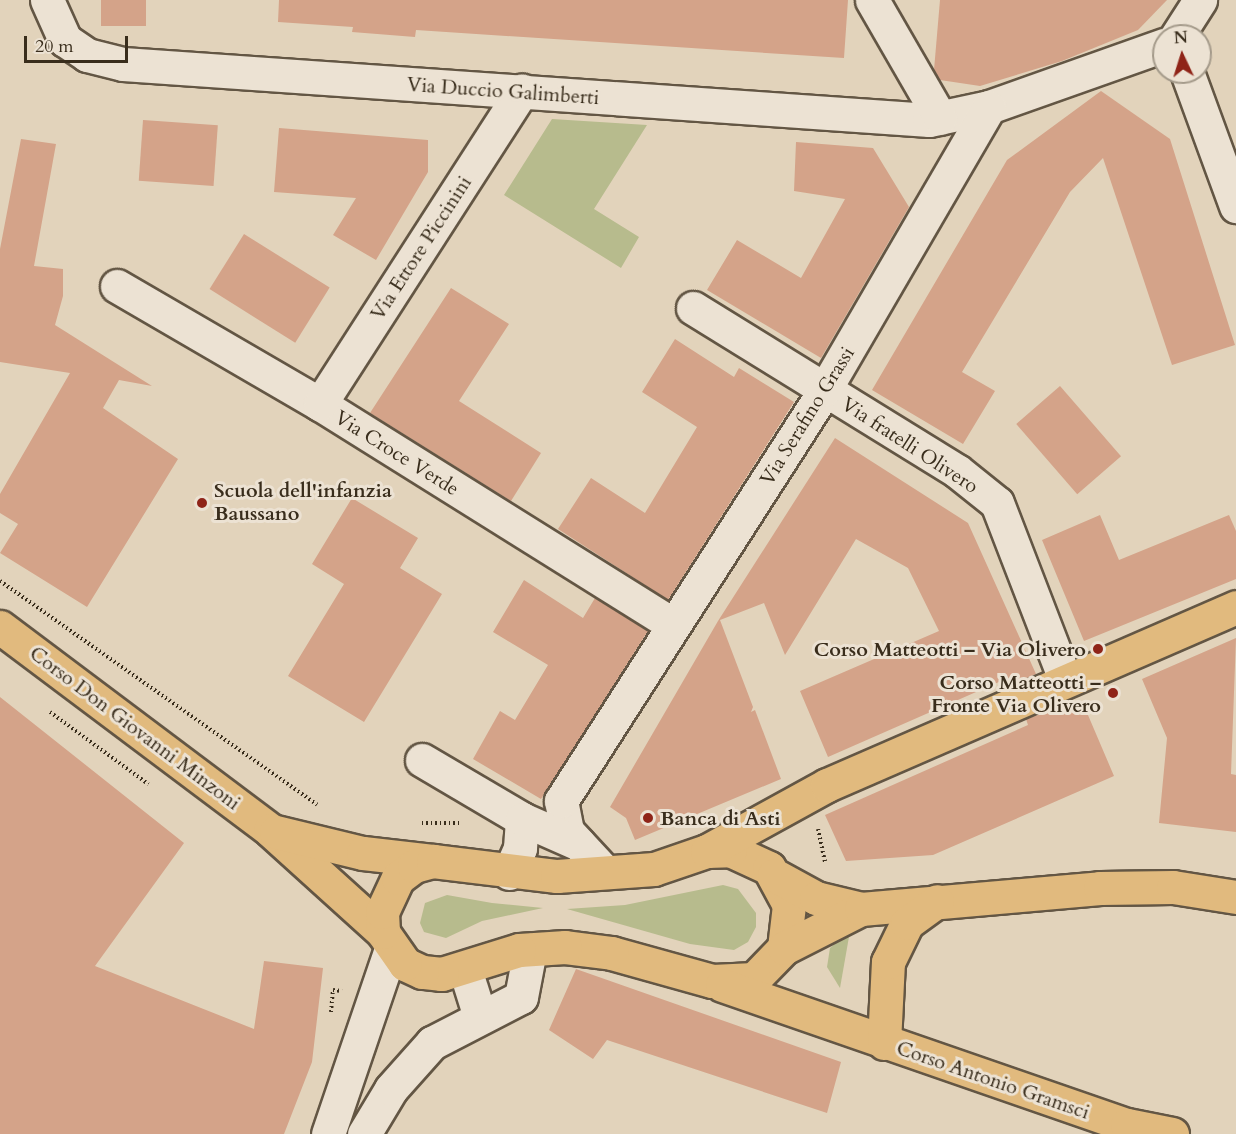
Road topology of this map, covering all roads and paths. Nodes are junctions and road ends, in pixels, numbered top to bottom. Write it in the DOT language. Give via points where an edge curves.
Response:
graph roads {
  1 [pos="47,0"];
  2 [pos="872,0"];
  3 [pos="1199,0"];
  4 [pos="1184,24"];
  5 [pos="1152,49"];
  6 [pos="1191,84"];
  7 [pos="522,91"];
  8 [pos="989,107"];
  9 [pos="940,118"];
  10 [pos="1236,206"];
  11 [pos="117,286"];
  12 [pos="693,308"];
  13 [pos="825,389"];
  14 [pos="320,404"];
  15 [pos="0,581"];
  16 [pos="1236,607"];
  17 [pos="674,626"];
  18 [pos="0,627"];
  19 [pos="1065,679"];
  20 [pos="422,760"];
  21 [pos="321,808"];
  22 [pos="522,819"];
  23 [pos="819,819"];
  24 [pos="270,830"];
  25 [pos="579,844"];
  26 [pos="706,851"];
  27 [pos="433,861"];
  28 [pos="833,871"];
  29 [pos="605,872"];
  30 [pos="509,873"];
  31 [pos="774,875"];
  32 [pos="1236,897"];
  33 [pos="947,901"];
  34 [pos="861,909"];
  35 [pos="387,940"];
  36 [pos="784,948"];
  37 [pos="530,950"];
  38 [pos="465,969"];
  39 [pos="711,981"];
  40 [pos="480,1017"];
  41 [pos="884,1043"];
  42 [pos="328,1134"];
  43 [pos="363,1134"];
  44 [pos="1172,1134"];
  1 -- 7 [label="street, Via Duccio Galimberti" via="65,40 87,54 123,64"];
  2 -- 9 [label="street"];
  3 -- 4 [label="street"];
  5 -- 8 [label="street"];
  6 -- 10 [label="street"];
  7 -- 9 [label="street, Via Duccio Galimberti"];
  7 -- 14 [label="street, Via Ettore Piccinini"];
  8 -- 9 [label="street, Via Duccio Galimberti"];
  8 -- 13 [label="street, Via Serafino Grassi"];
  11 -- 14 [label="street, Via Croce Verde"];
  12 -- 13 [label="street, Via fratelli Olivero"];
  13 -- 17 [label="street, Via Serafino Grassi"];
  13 -- 19 [label="street, Via fratelli Olivero" via="957,471 997,503"];
  14 -- 17 [label="street, Via Croce Verde"];
  15 -- 21 [label="path"];
  16 -- 19 [label="main road"];
  17 -- 25 [label="street, Via Serafino Grassi" via="561,801 567,831"];
  18 -- 24 [label="main road, Corso Don Giovanni Minzoni"];
  19 -- 26 [label="main road" via="827,784"];
  20 -- 22 [label="street"];
  22 -- 25 [label="street"];
  22 -- 30 [label="street" via="520,848"];
  23 -- 28 [label="path" via="822,855"];
  24 -- 27 [label="main road, Corso Don Giovanni Minzoni" via="363,853"];
  24 -- 35 [label="main road, Corso Don Giovanni Minzoni"];
  25 -- 29 [label="street, Via Serafino Grassi"];
  26 -- 29 [label="main road, Corso Don Giovanni Minzoni" via="654,869"];
  26 -- 31 [label="main road" via="730,850 751,856"];
  27 -- 30 [label="main road, Corso Don Giovanni Minzoni"];
  27 -- 35 [label="main road" via="414,866 393,886 382,912"];
  29 -- 30 [label="main road, Corso Don Giovanni Minzoni"];
  31 -- 34 [label="main road" via="816,898"];
  31 -- 36 [label="main road" via="789,905 790,927"];
  32 -- 33 [label="main road" via="1173,887 1100,888"];
  33 -- 34 [label="main road"];
  33 -- 41 [label="main road, Corso Antonio Gramsci" via="907,923 888,962"];
  34 -- 36 [label="main road"];
  35 -- 38 [label="main road, Corso Don Giovanni Minzoni" via="422,972 442,974"];
  35 -- 42 [label="street"];
  36 -- 39 [label="main road" via="754,979"];
  37 -- 38 [label="main road, Corso Don Giovanni Minzoni"];
  37 -- 39 [label="main road, Corso Don Giovanni Minzoni" via="565,947 612,953"];
  37 -- 40 [label="street" via="521,997"];
  38 -- 40 [label="street"];
  39 -- 41 [label="main road, Corso Antonio Gramsci"];
  40 -- 43 [label="street" via="432,1043 409,1065"];
  41 -- 44 [label="main road, Corso Antonio Gramsci" via="1127,1125"];
}
